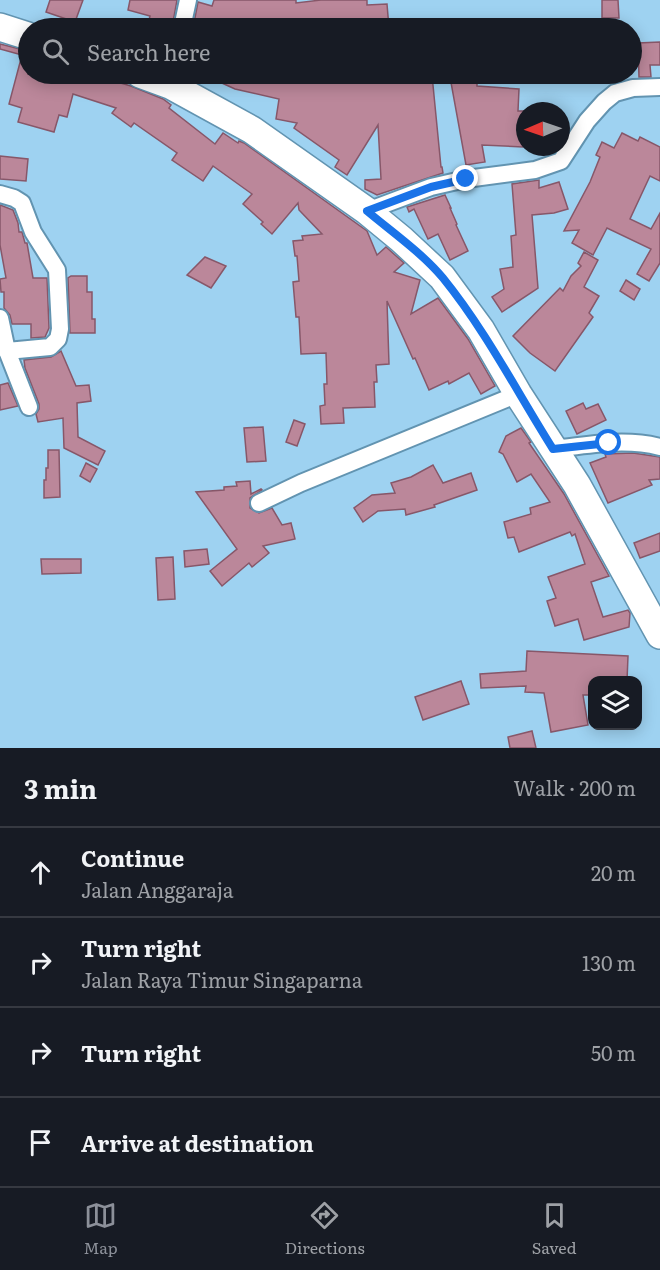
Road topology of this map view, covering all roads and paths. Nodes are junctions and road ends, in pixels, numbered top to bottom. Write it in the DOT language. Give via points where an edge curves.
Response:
graph roads {
  1 [pos="188,0"];
  2 [pos="184,18"];
  3 [pos="0,27"];
  4 [pos="18,33"];
  5 [pos="179,84"];
  6 [pos="660,87"];
  7 [pos="0,194"];
  8 [pos="367,211"];
  9 [pos="0,318"];
  10 [pos="7,351"];
  11 [pos="518,394"];
  12 [pos="28,407"];
  13 [pos="660,447"];
  14 [pos="553,449"];
  15 [pos="259,503"];
  16 [pos="660,635"];
  1 -- 2 [label="street"];
  3 -- 4 [label="main road"];
  5 -- 8 [label="main road"];
  6 -- 8 [label="street" via="615,93 587,121 561,161 535,170 431,187"];
  7 -- 10 [label="street" via="22,203 33,232 57,270 60,329 58,339 50,347"];
  8 -- 11 [label="main road" via="442,277 481,330"];
  9 -- 10 [label="street"];
  10 -- 12 [label="street"];
  11 -- 14 [label="main road"];
  11 -- 15 [label="street"];
  13 -- 14 [label="street" via="609,443"];
  14 -- 16 [label="main road" via="577,484"];
}
